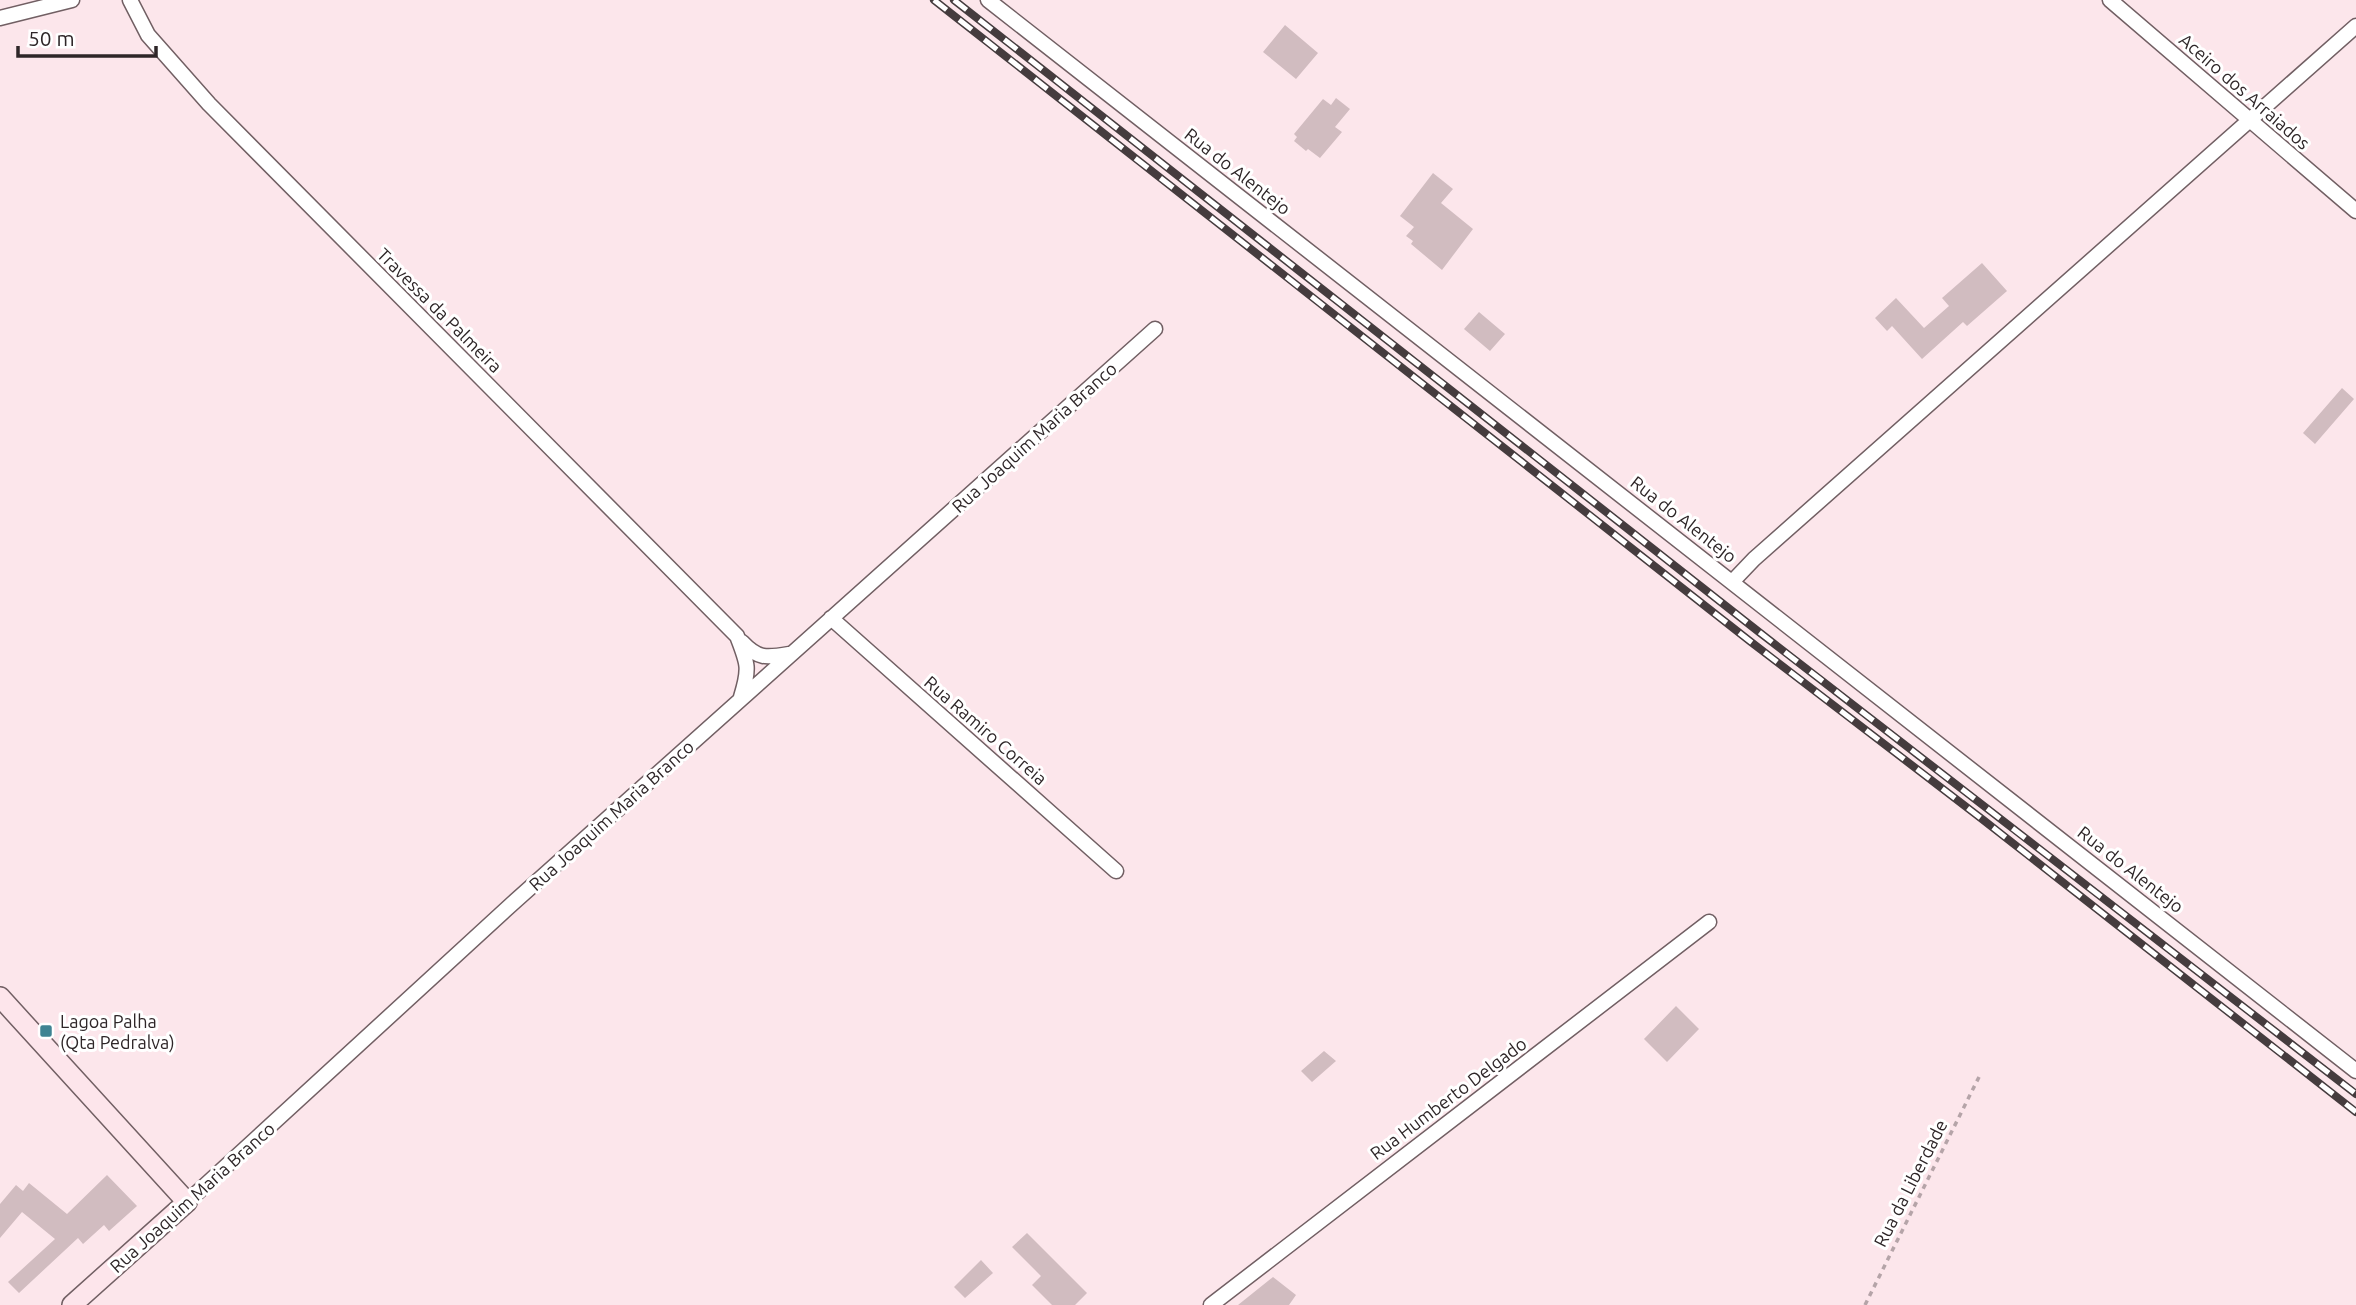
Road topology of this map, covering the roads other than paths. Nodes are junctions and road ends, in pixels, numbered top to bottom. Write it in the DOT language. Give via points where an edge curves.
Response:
graph roads {
  1 [pos="72,0"];
  2 [pos="130,0"];
  3 [pos="988,0"];
  4 [pos="2110,0"];
  5 [pos="0,18"];
  6 [pos="2356,26"];
  7 [pos="2250,121"];
  8 [pos="2356,211"];
  9 [pos="1154,329"];
  10 [pos="1733,582"];
  11 [pos="831,618"];
  12 [pos="737,636"];
  13 [pos="790,654"];
  14 [pos="741,698"];
  15 [pos="1116,871"];
  16 [pos="1709,922"];
  17 [pos="0,997"];
  18 [pos="2356,1071"];
  19 [pos="187,1202"];
  20 [pos="72,1305"];
  21 [pos="1211,1305"];
  1 -- 5 [label="street"];
  2 -- 12 [label="street, Travessa da Palmeira" via="148,35 209,104"];
  3 -- 10 [label="street, Rua do Alentejo"];
  4 -- 7 [label="street, Aceiro dos Arraiados"];
  6 -- 7 [label="street"];
  7 -- 8 [label="street, Aceiro dos Arraiados"];
  7 -- 10 [label="street"];
  9 -- 11 [label="street, Rua Joaquim Maria Branco"];
  10 -- 18 [label="street, Rua do Alentejo"];
  11 -- 13 [label="street, Rua Joaquim Maria Branco"];
  11 -- 15 [label="street, Rua Ramiro Correia"];
  12 -- 13 [label="street, Travessa da Palmeira" via="753,654"];
  12 -- 14 [label="street, Travessa da Palmeira" via="748,675"];
  13 -- 14 [label="street, Rua Joaquim Maria Branco"];
  14 -- 19 [label="street, Rua Joaquim Maria Branco"];
  16 -- 21 [label="street, Rua Humberto Delgado"];
  17 -- 19 [label="street"];
  19 -- 20 [label="street, Rua Joaquim Maria Branco"];
}
